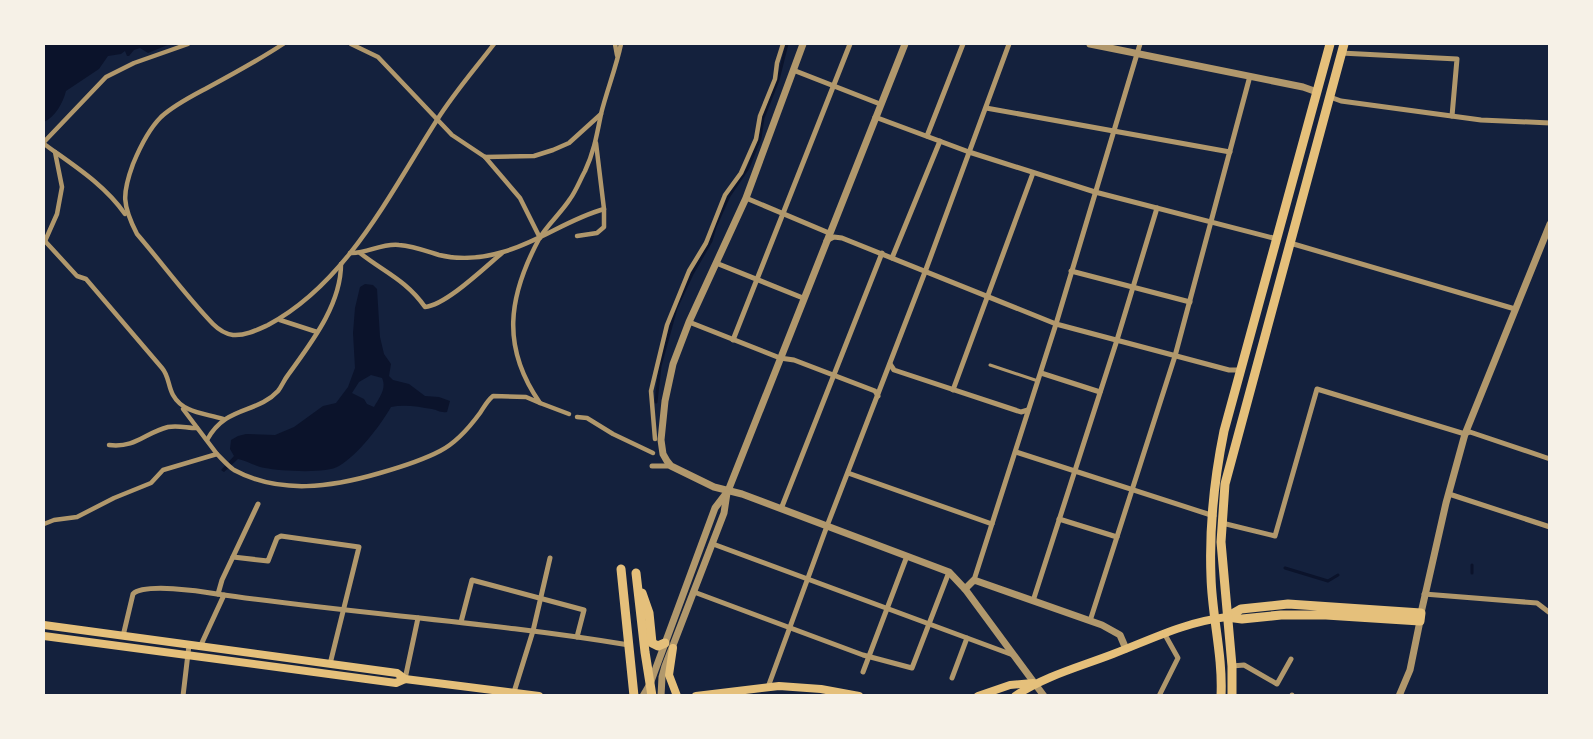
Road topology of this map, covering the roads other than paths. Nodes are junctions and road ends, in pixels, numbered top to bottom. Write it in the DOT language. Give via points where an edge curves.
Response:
graph roads {
  1 [pos="188,44"];
  2 [pos="283,44"];
  3 [pos="351,44"];
  4 [pos="494,44"];
  5 [pos="615,44"];
  6 [pos="621,44"];
  7 [pos="783,44"];
  8 [pos="803,44"];
  9 [pos="850,44"];
  10 [pos="905,44"];
  11 [pos="963,44"];
  12 [pos="1009,44"];
  13 [pos="1090,44"];
  14 [pos="1140,44"];
  15 [pos="1330,44"];
  16 [pos="1342,48"];
  17 [pos="1138,52"];
  18 [pos="618,59"];
  19 [pos="794,70"];
  20 [pos="1250,76"];
  21 [pos="834,86"];
  22 [pos="1317,92"];
  23 [pos="1330,97"];
  24 [pos="880,104"];
  25 [pos="986,108"];
  26 [pos="602,114"];
  27 [pos="1452,116"];
  28 [pos="875,117"];
  29 [pos="437,120"];
  30 [pos="1550,123"];
  31 [pos="1113,131"];
  32 [pos="927,136"];
  33 [pos="940,141"];
  34 [pos="44,143"];
  35 [pos="596,143"];
  36 [pos="56,152"];
  37 [pos="969,152"];
  38 [pos="1230,152"];
  39 [pos="485,158"];
  40 [pos="1033,173"];
  41 [pos="1095,192"];
  42 [pos="746,198"];
  43 [pos="1157,208"];
  44 [pos="604,209"];
  45 [pos="783,214"];
  46 [pos="128,217"];
  47 [pos="1211,222"];
  48 [pos="1550,224"];
  49 [pos="829,233"];
  50 [pos="577,236"];
  51 [pos="540,238"];
  52 [pos="1277,239"];
  53 [pos="44,241"];
  54 [pos="825,243"];
  55 [pos="1290,243"];
  56 [pos="503,252"];
  57 [pos="350,253"];
  58 [pos="360,253"];
  59 [pos="882,253"];
  60 [pos="892,258"];
  61 [pos="716,263"];
  62 [pos="341,264"];
  63 [pos="1071,271"];
  64 [pos="925,272"];
  65 [pos="758,280"];
  66 [pos="1133,288"];
  67 [pos="988,297"];
  68 [pos="803,298"];
  69 [pos="1190,302"];
  70 [pos="1515,309"];
  71 [pos="278,320"];
  72 [pos="689,322"];
  73 [pos="1056,324"];
  74 [pos="317,332"];
  75 [pos="733,340"];
  76 [pos="1117,340"];
  77 [pos="1175,356"];
  78 [pos="780,358"];
  79 [pos="890,364"];
  80 [pos="990,365"];
  81 [pos="1255,369"];
  82 [pos="1241,370"];
  83 [pos="1041,373"];
  84 [pos="834,375"];
  85 [pos="1038,381"];
  86 [pos="953,390"];
  87 [pos="1100,392"];
  88 [pos="878,396"];
  89 [pos="540,403"];
  90 [pos="183,408"];
  91 [pos="1028,410"];
  92 [pos="569,414"];
  93 [pos="577,417"];
  94 [pos="223,419"];
  95 [pos="197,429"];
  96 [pos="1465,434"];
  97 [pos="655,439"];
  98 [pos="207,440"];
  99 [pos="109,445"];
  100 [pos="1016,452"];
  101 [pos="653,453"];
  102 [pos="217,454"];
  103 [pos="1550,459"];
  104 [pos="1075,471"];
  105 [pos="848,474"];
  106 [pos="1133,490"];
  107 [pos="728,491"];
  108 [pos="1449,494"];
  109 [pos="258,504"];
  110 [pos="781,509"];
  111 [pos="1210,515"];
  112 [pos="1059,519"];
  113 [pos="1221,520"];
  114 [pos="44,524"];
  115 [pos="993,524"];
  116 [pos="827,526"];
  117 [pos="1550,527"];
  118 [pos="1117,537"];
  119 [pos="713,544"];
  120 [pos="907,556"];
  121 [pos="233,557"];
  122 [pos="550,558"];
  123 [pos="621,569"];
  124 [pos="949,572"];
  125 [pos="808,578"];
  126 [pos="974,580"];
  127 [pos="965,589"];
  128 [pos="694,592"];
  129 [pos="221,594"];
  130 [pos="1424,594"];
  131 [pos="542,597"];
  132 [pos="1033,601"];
  133 [pos="887,608"];
  134 [pos="343,610"];
  135 [pos="1550,613"];
  136 [pos="1227,617"];
  137 [pos="1421,617"];
  138 [pos="418,618"];
  139 [pos="1215,618"];
  140 [pos="1090,621"];
  141 [pos="461,622"];
  142 [pos="929,624"];
  143 [pos="44,626"];
  144 [pos="789,627"];
  145 [pos="533,631"];
  146 [pos="1164,633"];
  147 [pos="44,636"];
  148 [pos="123,636"];
  149 [pos="577,637"];
  150 [pos="968,638"];
  151 [pos="189,645"];
  152 [pos="629,645"];
  153 [pos="669,645"];
  154 [pos="200,647"];
  155 [pos="1126,649"];
  156 [pos="188,656"];
  157 [pos="1014,656"];
  158 [pos="869,657"];
  159 [pos="1291,659"];
  160 [pos="330,664"];
  161 [pos="1232,666"];
  162 [pos="863,672"];
  163 [pos="952,678"];
  164 [pos="405,679"];
  165 [pos="1035,683"];
  166 [pos="650,684"];
  167 [pos="768,687"];
  168 [pos="514,692"];
  169 [pos="183,696"];
  170 [pos="539,696"];
  171 [pos="634,696"];
  172 [pos="643,696"];
  173 [pos="652,696"];
  174 [pos="661,696"];
  175 [pos="677,696"];
  176 [pos="696,696"];
  177 [pos="859,696"];
  178 [pos="978,696"];
  179 [pos="1015,696"];
  180 [pos="1044,696"];
  181 [pos="1159,696"];
  182 [pos="1221,696"];
  183 [pos="1232,696"];
  184 [pos="1399,696"];
  1 -- 34 [label="street" via="106,77"];
  2 -- 46 [label="street" via="162,117 145,138 124,189"];
  3 -- 29 [label="street" via="378,57"];
  4 -- 29 [label="street"];
  5 -- 18 [label="street"];
  6 -- 18 [label="street"];
  7 -- 97 [label="street" via="756,139 741,173 725,195 667,325 651,391"];
  8 -- 19 [label="street"];
  9 -- 21 [label="street"];
  10 -- 24 [label="street"];
  11 -- 32 [label="street"];
  12 -- 25 [label="street"];
  13 -- 17 [label="street"];
  14 -- 17 [label="street"];
  15 -- 22 [label="main road"];
  16 -- 23 [label="main road"];
  16 -- 27 [label="street" via="1457,59"];
  17 -- 20 [label="street"];
  17 -- 31 [label="street"];
  18 -- 26 [label="street"];
  19 -- 21 [label="street"];
  19 -- 42 [label="street"];
  20 -- 22 [label="street"];
  20 -- 38 [label="street"];
  21 -- 24 [label="street"];
  21 -- 45 [label="street"];
  22 -- 23 [label="main road"];
  22 -- 52 [label="main road"];
  23 -- 27 [label="street"];
  23 -- 55 [label="main road"];
  24 -- 28 [label="street"];
  25 -- 31 [label="street"];
  25 -- 37 [label="street"];
  26 -- 35 [label="street"];
  26 -- 39 [label="street" via="569,143 553,150 534,156"];
  27 -- 30 [label="street"];
  28 -- 32 [label="street"];
  28 -- 49 [label="street"];
  29 -- 39 [label="street"];
  29 -- 57 [label="street"];
  31 -- 38 [label="street"];
  31 -- 41 [label="street"];
  32 -- 33 [label="street"];
  33 -- 37 [label="street"];
  33 -- 60 [label="street"];
  34 -- 36 [label="street"];
  35 -- 44 [label="street"];
  35 -- 51 [label="street" via="571,198"];
  36 -- 46 [label="street" via="115,199"];
  36 -- 53 [label="street" via="62,187 57,214"];
  37 -- 40 [label="street"];
  37 -- 64 [label="street"];
  38 -- 47 [label="street"];
  39 -- 51 [label="street" via="520,198"];
  40 -- 41 [label="street"];
  40 -- 67 [label="street"];
  41 -- 43 [label="street"];
  41 -- 63 [label="street"];
  42 -- 45 [label="street"];
  42 -- 61 [label="street"];
  43 -- 47 [label="street"];
  43 -- 66 [label="street"];
  44 -- 50 [label="street" via="604,227 597,233"];
  44 -- 51 [label="street" via="566,222"];
  45 -- 49 [label="street"];
  45 -- 65 [label="street"];
  46 -- 71 [label="street" via="136,234 222,331 245,334"];
  47 -- 52 [label="street"];
  47 -- 69 [label="street"];
  48 -- 70 [label="street"];
  49 -- 54 [label="street"];
  51 -- 56 [label="street"];
  51 -- 89 [label="street" via="522,276 512,327 521,369"];
  52 -- 82 [label="main road"];
  53 -- 90 [label="street" via="77,276 86,279 168,375 171,393"];
  54 -- 59 [label="street" via="838,237"];
  54 -- 68 [label="street"];
  55 -- 70 [label="street"];
  55 -- 81 [label="main road"];
  56 -- 58 [label="street" via="457,257 398,244"];
  56 -- 58 [label="street" via="449,296 424,307 394,275"];
  57 -- 58 [label="street"];
  57 -- 62 [label="street"];
  59 -- 60 [label="street"];
  59 -- 84 [label="street"];
  60 -- 64 [label="street"];
  61 -- 65 [label="street"];
  61 -- 72 [label="street"];
  62 -- 71 [label="street" via="312,296"];
  62 -- 74 [label="street" via="333,302"];
  63 -- 66 [label="street"];
  63 -- 73 [label="street"];
  64 -- 67 [label="street"];
  64 -- 79 [label="street"];
  65 -- 68 [label="street"];
  65 -- 75 [label="street"];
  66 -- 69 [label="street"];
  66 -- 76 [label="street"];
  67 -- 73 [label="street"];
  67 -- 86 [label="street"];
  68 -- 78 [label="street"];
  69 -- 77 [label="street"];
  70 -- 96 [label="street"];
  71 -- 74 [label="street"];
  72 -- 75 [label="street"];
  72 -- 107 [label="street" via="667,385 663,454 669,464"];
  73 -- 76 [label="street"];
  73 -- 83 [label="street"];
  74 -- 94 [label="street" via="278,391"];
  75 -- 78 [label="street"];
  76 -- 77 [label="street"];
  76 -- 87 [label="street"];
  77 -- 82 [label="street"];
  77 -- 106 [label="street"];
  78 -- 84 [label="street"];
  78 -- 107 [label="street"];
  79 -- 86 [label="street" via="894,370"];
  79 -- 88 [label="street"];
  80 -- 85 [label="lane"];
  81 -- 82 [label="main road"];
  81 -- 113 [label="main road" via="1231,456"];
  82 -- 111 [label="main road" via="1224,431"];
  83 -- 85 [label="street"];
  83 -- 87 [label="street"];
  84 -- 88 [label="street" via="875,391"];
  84 -- 110 [label="street"];
  85 -- 91 [label="street"];
  86 -- 91 [label="street" via="1021,412"];
  87 -- 104 [label="street"];
  88 -- 105 [label="street"];
  89 -- 92 [label="street"];
  89 -- 102 [label="street" via="526,397 493,396 469,428 441,451 401,468 326,486 257,480 232,469"];
  90 -- 94 [label="street"];
  90 -- 95 [label="street"];
  91 -- 100 [label="street"];
  93 -- 101 [label="street" via="587,418"];
  94 -- 98 [label="street"];
  95 -- 98 [label="street"];
  95 -- 99 [label="street" via="170,427 136,443"];
  96 -- 103 [label="street" via="1470,432"];
  96 -- 108 [label="street"];
  96 -- 113 [label="street" via="1317,389 1275,536"];
  98 -- 102 [label="street"];
  100 -- 104 [label="street"];
  100 -- 115 [label="street"];
  102 -- 114 [label="street" via="164,470 151,483 77,517"];
  104 -- 106 [label="street"];
  104 -- 112 [label="street"];
  105 -- 115 [label="street"];
  105 -- 116 [label="street"];
  106 -- 111 [label="street"];
  106 -- 118 [label="street"];
  107 -- 110 [label="street"];
  107 -- 119 [label="street"];
  107 -- 153 [label="street" via="715,508"];
  108 -- 117 [label="street"];
  108 -- 130 [label="street"];
  109 -- 121 [label="street"];
  110 -- 116 [label="street"];
  111 -- 113 [label="street"];
  111 -- 139 [label="main road"];
  112 -- 118 [label="street"];
  112 -- 132 [label="street"];
  113 -- 136 [label="main road"];
  115 -- 126 [label="street"];
  116 -- 120 [label="street"];
  116 -- 125 [label="street"];
  118 -- 140 [label="street"];
  119 -- 125 [label="street"];
  119 -- 128 [label="street"];
  120 -- 124 [label="street"];
  120 -- 133 [label="street"];
  121 -- 129 [label="street" via="222,580"];
  121 -- 134 [label="street" via="268,561 280,536 359,547"];
  122 -- 131 [label="street"];
  123 -- 152 [label="main road"];
  124 -- 127 [label="street"];
  124 -- 142 [label="street"];
  125 -- 133 [label="street"];
  125 -- 144 [label="street"];
  126 -- 127 [label="street"];
  126 -- 132 [label="street"];
  127 -- 157 [label="street"];
  128 -- 144 [label="street"];
  128 -- 153 [label="street"];
  129 -- 134 [label="street"];
  129 -- 148 [label="street" via="137,590 130,601"];
  129 -- 154 [label="street"];
  130 -- 135 [label="street" via="1538,603"];
  130 -- 137 [label="street"];
  131 -- 141 [label="street" via="472,580"];
  131 -- 145 [label="street"];
  131 -- 149 [label="street" via="584,610"];
  132 -- 140 [label="street"];
  133 -- 142 [label="street"];
  133 -- 158 [label="street"];
  134 -- 138 [label="street"];
  134 -- 160 [label="street"];
  136 -- 137 [label="main road" via="1241,609 1288,604"];
  136 -- 139 [label="main road"];
  136 -- 161 [label="main road"];
  137 -- 184 [label="street" via="1410,670"];
  138 -- 141 [label="street"];
  138 -- 164 [label="street"];
  139 -- 146 [label="main road"];
  139 -- 182 [label="main road" via="1222,667"];
  140 -- 155 [label="street" via="1120,635"];
  141 -- 145 [label="street"];
  142 -- 150 [label="street"];
  142 -- 158 [label="street" via="912,668"];
  143 -- 148 [label="main road"];
  144 -- 158 [label="street"];
  144 -- 167 [label="street"];
  145 -- 149 [label="street"];
  145 -- 168 [label="street"];
  146 -- 155 [label="main road"];
  146 -- 181 [label="street" via="1178,658"];
  147 -- 156 [label="main road"];
  148 -- 151 [label="main road"];
  149 -- 152 [label="street"];
  150 -- 157 [label="street"];
  150 -- 163 [label="street"];
  151 -- 154 [label="main road"];
  151 -- 156 [label="street"];
  152 -- 171 [label="main road"];
  153 -- 166 [label="street"];
  153 -- 166 [label="main road" via="652,643 649,613 636,573"];
  153 -- 174 [label="street"];
  153 -- 175 [label="main road" via="669,675"];
  154 -- 160 [label="main road"];
  155 -- 165 [label="main road"];
  156 -- 164 [label="main road" via="396,683"];
  156 -- 169 [label="street"];
  157 -- 165 [label="street"];
  158 -- 162 [label="street"];
  159 -- 161 [label="street" via="1277,684 1244,665"];
  160 -- 164 [label="main road" via="397,673"];
  161 -- 183 [label="main road"];
  164 -- 168 [label="main road"];
  165 -- 178 [label="main road" via="1010,685"];
  165 -- 179 [label="main road"];
  165 -- 180 [label="street"];
  166 -- 172 [label="street"];
  166 -- 173 [label="main road"];
  167 -- 176 [label="main road"];
  167 -- 177 [label="main road" via="806,687"];
  168 -- 170 [label="main road"];
}
